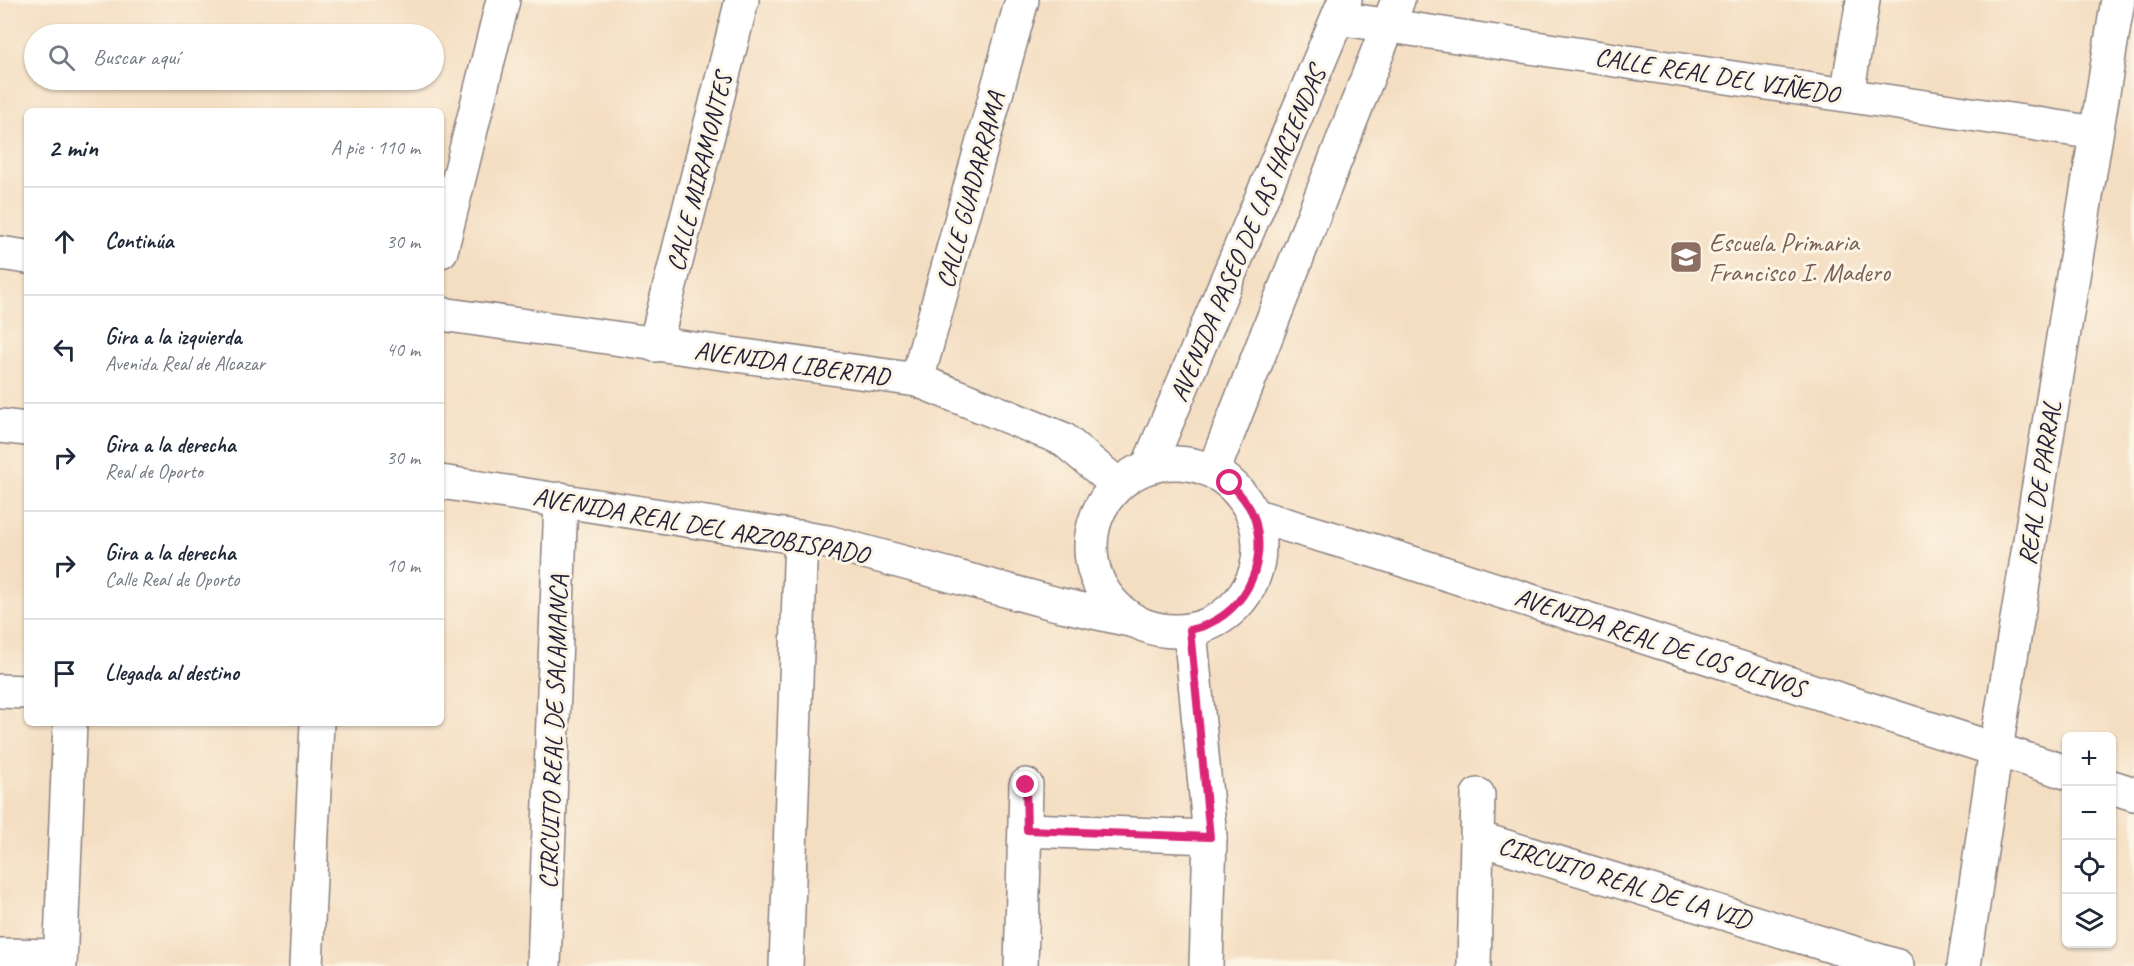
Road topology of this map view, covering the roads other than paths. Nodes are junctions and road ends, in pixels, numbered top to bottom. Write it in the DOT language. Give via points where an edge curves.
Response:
graph roads {
  1 [pos="503,0"];
  2 [pos="742,0"];
  3 [pos="1022,0"];
  4 [pos="1863,0"];
  5 [pos="2118,0"];
  6 [pos="1342,9"];
  7 [pos="1394,13"];
  8 [pos="1846,95"];
  9 [pos="2096,133"];
  10 [pos="444,239"];
  11 [pos="0,253"];
  12 [pos="24,257"];
  13 [pos="444,314"];
  14 [pos="655,345"];
  15 [pos="917,380"];
  16 [pos="0,426"];
  17 [pos="24,429"];
  18 [pos="1148,468"];
  19 [pos="1213,472"];
  20 [pos="444,482"];
  21 [pos="1119,484"];
  22 [pos="561,499"];
  23 [pos="1253,515"];
  24 [pos="801,537"];
  25 [pos="1134,621"];
  26 [pos="1190,630"];
  27 [pos="0,691"];
  28 [pos="24,692"];
  29 [pos="70,726"];
  30 [pos="317,726"];
  31 [pos="1996,749"];
  32 [pos="2062,770"];
  33 [pos="1026,785"];
  34 [pos="2116,787"];
  35 [pos="2134,794"];
  36 [pos="1478,795"];
  37 [pos="1027,830"];
  38 [pos="1210,837"];
  39 [pos="1477,838"];
  40 [pos="0,955"];
  41 [pos="60,961"];
  42 [pos="306,966"];
  43 [pos="544,966"];
  44 [pos="786,966"];
  45 [pos="1022,966"];
  46 [pos="1206,966"];
  47 [pos="1474,966"];
  48 [pos="1898,966"];
  49 [pos="1964,966"];
  1 -- 10 [label="street"];
  2 -- 14 [label="street, CALLE MIRAMONTES"];
  3 -- 15 [label="street, CALLE GUADARRAMA"];
  4 -- 8 [label="street"];
  5 -- 9 [label="street, REAL DE PARRAL"];
  6 -- 7 [label="street, CALLE REAL DEL VIÑEDO"];
  6 -- 18 [label="street, AVENIDA PASEO DE LAS HACIENDAS"];
  7 -- 8 [label="street, CALLE REAL DEL VIÑEDO"];
  7 -- 19 [label="street, AVENIDA PASEO DE LAS HACIENDAS"];
  8 -- 9 [label="street, CALLE REAL DEL VIÑEDO"];
  9 -- 31 [label="street, REAL DE PARRAL"];
  11 -- 12 [label="street"];
  13 -- 14 [label="street, AVENIDA LIBERTAD"];
  14 -- 15 [label="street, AVENIDA LIBERTAD"];
  15 -- 21 [label="street, AVENIDA LIBERTAD" via="1063,439"];
  16 -- 17 [label="street"];
  18 -- 19 [label="street" via="1170,463"];
  18 -- 21 [label="street"];
  19 -- 23 [label="street" via="1230,483"];
  20 -- 22 [label="street, AVENIDA REAL DEL ARZOBISPADO"];
  21 -- 25 [label="street" via="1102,505 1092,530 1091,556 1098,582 1113,604"];
  22 -- 24 [label="street, AVENIDA REAL DEL ARZOBISPADO"];
  22 -- 43 [label="street, CIRCUITO REAL DE SALAMANCA"];
  23 -- 26 [label="street" via="1260,542 1257,569 1245,594 1227,614"];
  23 -- 31 [label="street, AVENIDA REAL DE LOS OLIVOS"];
  24 -- 25 [label="street, AVENIDA REAL DEL ARZOBISPADO"];
  24 -- 44 [label="street"];
  25 -- 26 [label="street" via="1155,629"];
  26 -- 38 [label="street"];
  27 -- 28 [label="street"];
  29 -- 41 [label="street"];
  30 -- 42 [label="street"];
  31 -- 32 [label="street, AVENIDA REAL DE LOS OLIVOS"];
  31 -- 49 [label="street, REAL DE PARRAL"];
  33 -- 37 [label="street"];
  34 -- 35 [label="street"];
  36 -- 39 [label="street"];
  37 -- 38 [label="street"];
  37 -- 45 [label="street"];
  38 -- 46 [label="street"];
  39 -- 47 [label="street, CIRCUITO REAL DE LA VID"];
  39 -- 48 [label="street, CIRCUITO REAL DE LA VID"];
  40 -- 41 [label="street"];
}
